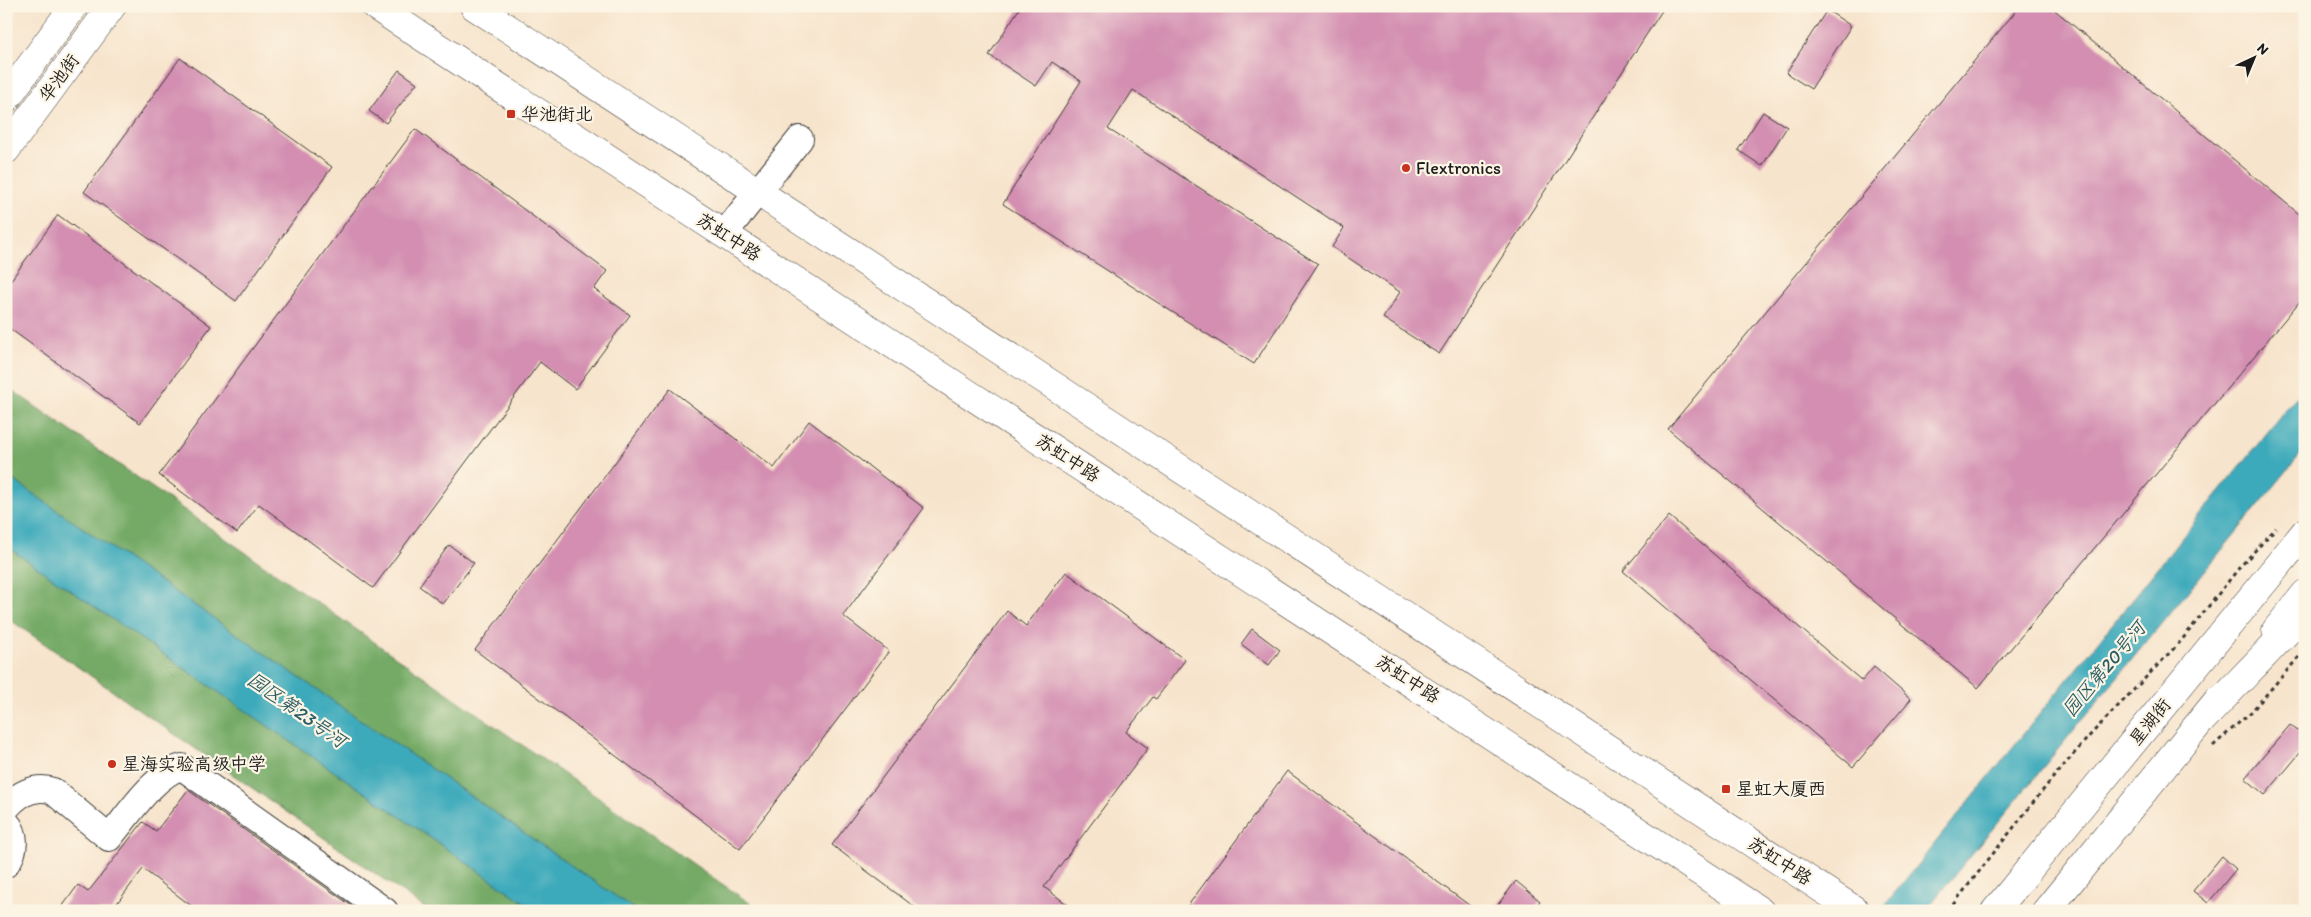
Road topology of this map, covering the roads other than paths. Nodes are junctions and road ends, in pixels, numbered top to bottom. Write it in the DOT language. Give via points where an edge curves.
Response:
graph roads {
  1 [pos="74,6"];
  2 [pos="112,6"];
  3 [pos="376,6"];
  4 [pos="474,6"];
  5 [pos="6,99"];
  6 [pos="800,139"];
  7 [pos="6,150"];
  8 [pos="756,191"];
  9 [pos="724,234"];
  10 [pos="2292,529"];
  11 [pos="2305,594"];
  12 [pos="2305,613"];
  13 [pos="2203,719"];
  14 [pos="6,808"];
  15 [pos="6,822"];
  16 [pos="6,864"];
  17 [pos="385,911"];
  18 [pos="1760,911"];
  19 [pos="1856,911"];
  20 [pos="1995,911"];
  21 [pos="2046,911"];
  1 -- 5 [label="main road, 华池街"];
  2 -- 7 [label="main road, 华池街"];
  3 -- 9 [label="main road, 苏虹中路"];
  4 -- 8 [label="main road, 苏虹中路"];
  6 -- 8 [label="lane"];
  8 -- 9 [label="lane"];
  8 -- 19 [label="main road, 苏虹中路"];
  9 -- 18 [label="main road, 苏虹中路"];
  10 -- 20 [label="main road, 星湖街"];
  11 -- 13 [label="main road"];
  12 -- 13 [label="main road"];
  13 -- 21 [label="main road"];
  14 -- 17 [label="lane" via="18,796 43,788 53,791 110,838 156,782 171,770 182,767"];
  15 -- 16 [label="lane" via="15,841"];
}
